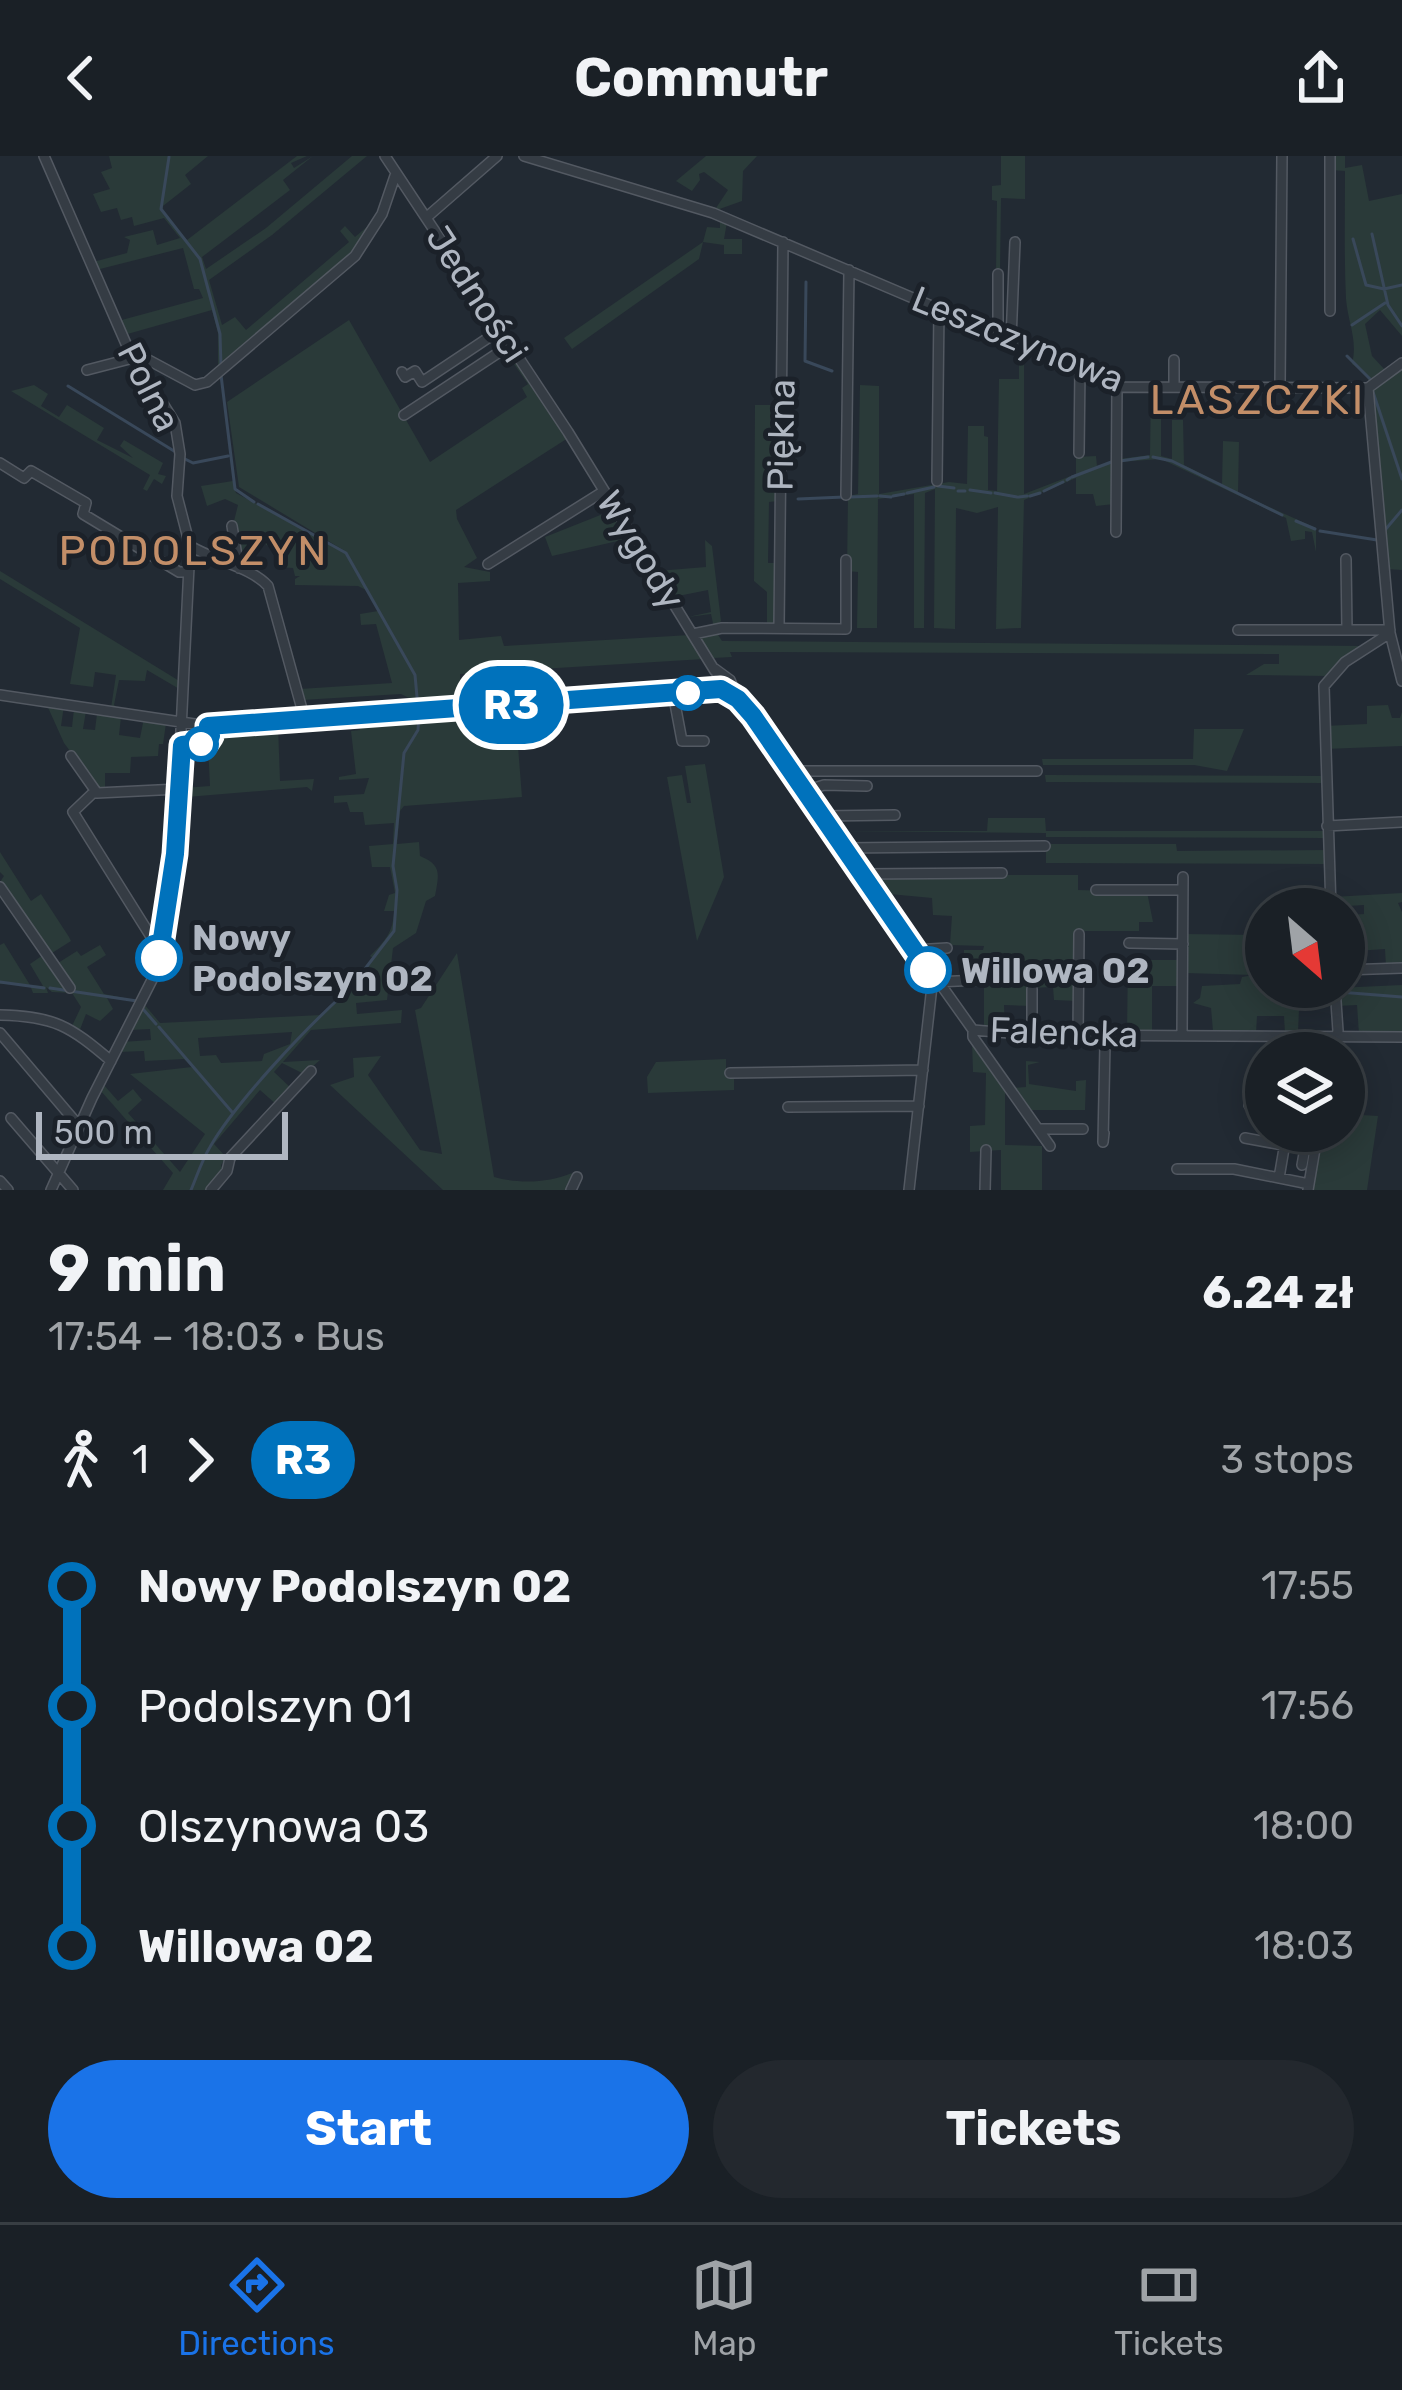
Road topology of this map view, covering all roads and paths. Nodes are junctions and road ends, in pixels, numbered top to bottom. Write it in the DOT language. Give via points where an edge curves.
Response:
graph roads {
  1 [pos="44,156"];
  2 [pos="385,156"];
  3 [pos="497,156"];
  4 [pos="524,156"];
  5 [pos="564,156"];
  6 [pos="1282,156"];
  7 [pos="1330,156"];
  8 [pos="553,165"];
  9 [pos="396,173"];
  10 [pos="427,218"];
  11 [pos="783,242"];
  12 [pos="1015,242"];
  13 [pos="849,270"];
  14 [pos="998,274"];
  15 [pos="939,309"];
  16 [pos="1330,311"];
  17 [pos="500,330"];
  18 [pos="998,334"];
  19 [pos="1011,340"];
  20 [pos="510,345"];
  21 [pos="134,357"];
  22 [pos="1174,360"];
  23 [pos="1402,363"];
  24 [pos="1080,369"];
  25 [pos="87,370"];
  26 [pos="402,372"];
  27 [pos="1117,386"];
  28 [pos="1174,386"];
  29 [pos="1280,386"];
  30 [pos="1368,388"];
  31 [pos="404,415"];
  32 [pos="568,432"];
  33 [pos="1078,453"];
  34 [pos="0,463"];
  35 [pos="937,481"];
  36 [pos="604,491"];
  37 [pos="846,495"];
  38 [pos="232,526"];
  39 [pos="1116,532"];
  40 [pos="190,546"];
  41 [pos="1346,559"];
  42 [pos="846,560"];
  43 [pos="488,565"];
  44 [pos="239,568"];
  45 [pos="188,572"];
  46 [pos="779,628"];
  47 [pos="1238,630"];
  48 [pos="1347,630"];
  49 [pos="1390,632"];
  50 [pos="693,634"];
  51 [pos="1399,658"];
  52 [pos="1401,675"];
  53 [pos="724,685"];
  54 [pos="673,693"];
  55 [pos="0,694"];
  56 [pos="305,720"];
  57 [pos="183,725"];
  58 [pos="704,741"];
  59 [pos="71,756"];
  60 [pos="790,770"];
  61 [pos="1037,770"];
  62 [pos="867,786"];
  63 [pos="179,789"];
  64 [pos="95,791"];
  65 [pos="805,791"];
  66 [pos="895,815"];
  67 [pos="822,816"];
  68 [pos="1402,822"];
  69 [pos="1327,826"];
  70 [pos="1045,846"];
  71 [pos="844,848"];
  72 [pos="1002,873"];
  73 [pos="862,874"];
  74 [pos="1183,877"];
  75 [pos="0,887"];
  76 [pos="1330,888"];
  77 [pos="1096,890"];
  78 [pos="1183,890"];
  79 [pos="1078,934"];
  80 [pos="1129,943"];
  81 [pos="1183,944"];
  82 [pos="947,948"];
  83 [pos="914,950"];
  84 [pos="160,951"];
  85 [pos="1402,968"];
  86 [pos="1365,969"];
  87 [pos="979,980"];
  88 [pos="936,982"];
  89 [pos="70,988"];
  90 [pos="1032,989"];
  91 [pos="0,1015"];
  92 [pos="973,1030"];
  93 [pos="0,1033"];
  94 [pos="1032,1035"];
  95 [pos="1078,1035"];
  96 [pos="1182,1036"];
  97 [pos="1245,1036"];
  98 [pos="1365,1036"];
  99 [pos="1402,1037"];
  100 [pos="1105,1044"];
  101 [pos="111,1061"];
  102 [pos="923,1070"];
  103 [pos="311,1071"];
  104 [pos="730,1073"];
  105 [pos="919,1106"];
  106 [pos="788,1107"];
  107 [pos="11,1118"];
  108 [pos="79,1126"];
  109 [pos="1038,1129"];
  110 [pos="1083,1129"];
  111 [pos="1104,1133"];
  112 [pos="1050,1146"];
  113 [pos="986,1150"];
  114 [pos="1284,1152"];
  115 [pos="1304,1152"];
  116 [pos="1314,1152"];
  117 [pos="1302,1165"];
  118 [pos="1177,1169"];
  119 [pos="58,1173"];
  120 [pos="1260,1174"];
  121 [pos="577,1177"];
  122 [pos="1279,1178"];
  123 [pos="0,1180"];
  124 [pos="1308,1187"];
  125 [pos="8,1190"];
  126 [pos="51,1190"];
  127 [pos="73,1190"];
  128 [pos="211,1190"];
  129 [pos="571,1190"];
  130 [pos="909,1190"];
  131 [pos="985,1190"];
  132 [pos="1258,1190"];
  1 -- 21 [label="street, Polna"];
  2 -- 9 [label="street, Jedności"];
  3 -- 10 [label="street"];
  4 -- 8 [label="street, Leszczynowa"];
  5 -- 8 [label="street"];
  6 -- 29 [label="street"];
  7 -- 16 [label="street"];
  8 -- 11 [label="street, Leszczynowa"];
  9 -- 10 [label="street, Jedności"];
  9 -- 21 [label="street" via="355,256 224,369 197,385"];
  10 -- 17 [label="street, Jedności"];
  11 -- 13 [label="street, Leszczynowa"];
  11 -- 46 [label="street, Piękna"];
  12 -- 19 [label="street"];
  13 -- 15 [label="street, Leszczynowa"];
  13 -- 37 [label="street"];
  14 -- 18 [label="street"];
  15 -- 18 [label="street, Leszczynowa"];
  15 -- 35 [label="street"];
  17 -- 20 [label="street, Jedności"];
  17 -- 26 [label="street" via="422,382 415,371"];
  18 -- 19 [label="street, Leszczynowa"];
  19 -- 24 [label="street, Leszczynowa"];
  20 -- 31 [label="street"];
  20 -- 32 [label="street, Jedności"];
  21 -- 25 [label="street"];
  21 -- 40 [label="street, Polna" via="176,429 177,496"];
  22 -- 28 [label="street"];
  23 -- 30 [label="street"];
  24 -- 27 [label="street, Leszczynowa"];
  24 -- 33 [label="street"];
  27 -- 28 [label="street, Leszczynowa"];
  27 -- 39 [label="street"];
  28 -- 29 [label="street, Leszczynowa"];
  29 -- 30 [label="street, Leszczynowa"];
  30 -- 49 [label="street"];
  32 -- 36 [label="street, Wygody"];
  34 -- 45 [label="street" via="24,478 31,470 86,503 83,514"];
  36 -- 43 [label="street"];
  36 -- 50 [label="street, Wygody"];
  38 -- 44 [label="street"];
  40 -- 44 [label="street"];
  40 -- 45 [label="street, Polna"];
  41 -- 48 [label="street"];
  42 -- 46 [label="street" via="846,629"];
  44 -- 56 [label="street" via="268,586"];
  45 -- 57 [label="street, Polna"];
  46 -- 50 [label="street"];
  47 -- 48 [label="street"];
  48 -- 49 [label="street"];
  49 -- 51 [label="street"];
  49 -- 69 [label="street" via="1324,686"];
  50 -- 53 [label="street, Wygody"];
  51 -- 52 [label="street"];
  53 -- 54 [label="street"];
  53 -- 60 [label="street, Wygody"];
  54 -- 56 [label="street"];
  54 -- 58 [label="street" via="681,740"];
  55 -- 57 [label="street"];
  56 -- 57 [label="street"];
  57 -- 63 [label="street, Polna"];
  59 -- 64 [label="street"];
  60 -- 61 [label="street"];
  60 -- 65 [label="street, Falencka"];
  62 -- 65 [label="street"];
  63 -- 64 [label="street"];
  63 -- 84 [label="street, Polna"];
  64 -- 84 [label="street" via="73,812"];
  65 -- 67 [label="street, Falencka"];
  66 -- 67 [label="street"];
  67 -- 71 [label="street, Falencka"];
  68 -- 69 [label="street"];
  69 -- 76 [label="street"];
  70 -- 71 [label="street"];
  71 -- 73 [label="street, Falencka"];
  72 -- 73 [label="street"];
  73 -- 83 [label="street, Falencka"];
  74 -- 78 [label="street"];
  75 -- 89 [label="street"];
  77 -- 78 [label="street"];
  78 -- 81 [label="street"];
  79 -- 95 [label="street"];
  80 -- 81 [label="street"];
  81 -- 96 [label="street"];
  82 -- 83 [label="street"];
  83 -- 88 [label="street, Falencka"];
  84 -- 101 [label="street, Polna" via="151,988"];
  85 -- 86 [label="street"];
  87 -- 88 [label="street"];
  88 -- 92 [label="street, Falencka"];
  88 -- 102 [label="street"];
  90 -- 94 [label="street"];
  91 -- 101 [label="street" via="66,1024"];
  92 -- 94 [label="street, Falencka"];
  92 -- 109 [label="street"];
  93 -- 108 [label="street"];
  94 -- 95 [label="street, Falencka"];
  95 -- 96 [label="street, Falencka"];
  96 -- 97 [label="street, Falencka"];
  98 -- 99 [label="street, Falencka"];
  100 -- 111 [label="street"];
  101 -- 108 [label="street, Polna"];
  102 -- 104 [label="street"];
  102 -- 105 [label="street"];
  103 -- 128 [label="street" via="230,1158"];
  105 -- 106 [label="street"];
  105 -- 130 [label="street"];
  107 -- 119 [label="street"];
  108 -- 119 [label="street, Polna"];
  109 -- 110 [label="street"];
  109 -- 112 [label="street"];
  113 -- 131 [label="street"];
  114 -- 122 [label="street"];
  115 -- 117 [label="street"];
  116 -- 124 [label="street"];
  118 -- 120 [label="street"];
  119 -- 126 [label="street, Polna"];
  119 -- 127 [label="street"];
  120 -- 122 [label="street"];
  120 -- 132 [label="street"];
  121 -- 129 [label="street"];
  122 -- 124 [label="street"];
  123 -- 125 [label="street"];
}
